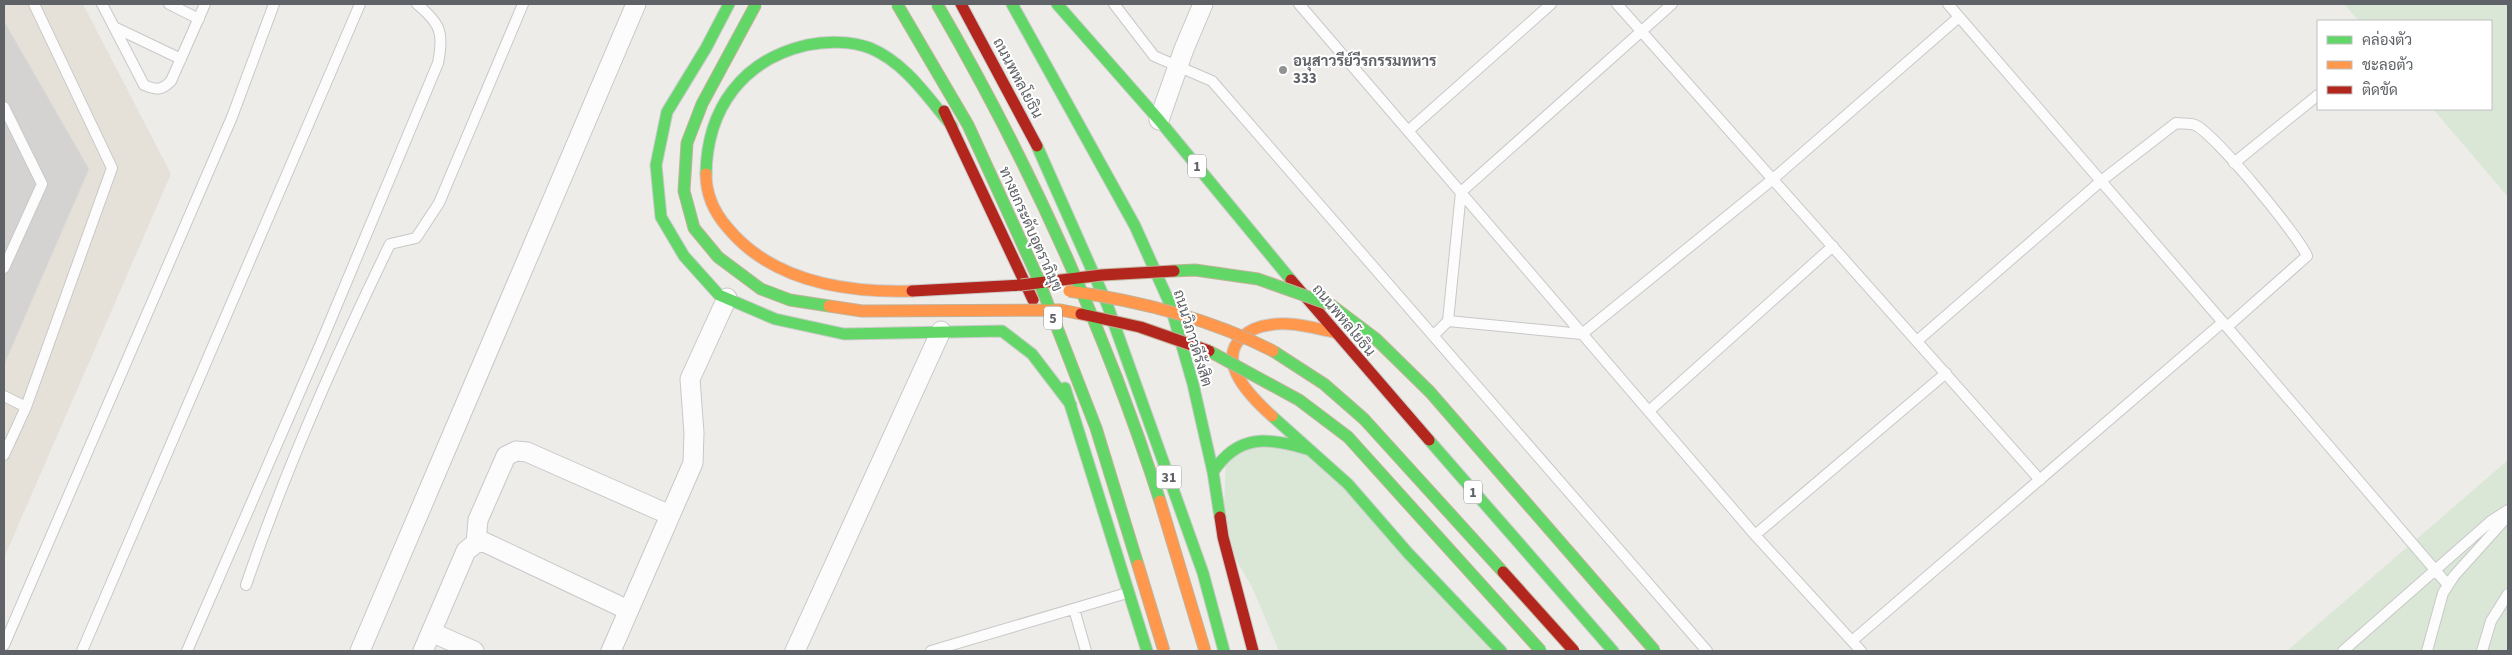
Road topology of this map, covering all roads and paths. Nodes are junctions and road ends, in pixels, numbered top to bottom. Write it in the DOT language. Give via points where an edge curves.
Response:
graph roads {
  1 [pos="34,4"];
  2 [pos="102,4"];
  3 [pos="169,4"];
  4 [pos="205,4"];
  5 [pos="274,4"];
  6 [pos="360,4"];
  7 [pos="417,4"];
  8 [pos="523,4"];
  9 [pos="636,4"];
  10 [pos="729,4"];
  11 [pos="756,4"];
  12 [pos="886,4"];
  13 [pos="897,4"];
  14 [pos="937,4"];
  15 [pos="961,4"];
  16 [pos="1012,4"];
  17 [pos="1056,4"];
  18 [pos="1114,4"];
  19 [pos="1203,4"];
  20 [pos="1299,4"];
  21 [pos="1551,4"];
  22 [pos="1617,4"];
  23 [pos="1672,4"];
  24 [pos="1948,4"];
  25 [pos="1959,17"];
  26 [pos="199,19"];
  27 [pos="114,27"];
  28 [pos="1642,31"];
  29 [pos="181,59"];
  30 [pos="1177,67"];
  31 [pos="2317,96"];
  32 [pos="4,108"];
  33 [pos="1159,120"];
  34 [pos="952,126"];
  35 [pos="1408,131"];
  36 [pos="2234,163"];
  37 [pos="1772,179"];
  38 [pos="2101,181"];
  39 [pos="1461,192"];
  40 [pos="1832,246"];
  41 [pos="4,268"];
  42 [pos="1021,285"];
  43 [pos="727,298"];
  44 [pos="1448,321"];
  45 [pos="1041,324"];
  46 [pos="2225,325"];
  47 [pos="941,332"];
  48 [pos="1334,332"];
  49 [pos="1582,334"];
  50 [pos="1434,335"];
  51 [pos="1917,341"];
  52 [pos="1058,368"];
  53 [pos="1946,373"];
  54 [pos="4,396"];
  55 [pos="1071,404"];
  56 [pos="26,406"];
  57 [pos="1649,411"];
  58 [pos="1314,451"];
  59 [pos="4,456"];
  60 [pos="1213,472"];
  61 [pos="2040,480"];
  62 [pos="2508,510"];
  63 [pos="670,515"];
  64 [pos="2508,515"];
  65 [pos="1755,535"];
  66 [pos="476,543"];
  67 [pos="2435,570"];
  68 [pos="246,585"];
  69 [pos="2448,585"];
  70 [pos="1130,592"];
  71 [pos="2508,594"];
  72 [pos="1074,609"];
  73 [pos="628,610"];
  74 [pos="431,632"];
  75 [pos="1852,641"];
  76 [pos="4,645"];
  77 [pos="82,651"];
  78 [pos="187,651"];
  79 [pos="360,651"];
  80 [pos="423,651"];
  81 [pos="474,651"];
  82 [pos="611,651"];
  83 [pos="795,651"];
  84 [pos="931,651"];
  85 [pos="1086,651"];
  86 [pos="1147,651"];
  87 [pos="1164,651"];
  88 [pos="1204,651"];
  89 [pos="1224,651"];
  90 [pos="1253,651"];
  91 [pos="1501,651"];
  92 [pos="1541,651"];
  93 [pos="1574,651"];
  94 [pos="1613,651"];
  95 [pos="1655,651"];
  96 [pos="1707,651"];
  97 [pos="1860,651"];
  98 [pos="2343,651"];
  99 [pos="2427,651"];
  100 [pos="2482,651"];
  1 -- 56 [label="lane" via="112,168"];
  2 -- 27 [label="lane"];
  3 -- 26 [label="lane"];
  4 -- 26 [label="lane"];
  5 -- 76 [label="lane" via="232,117"];
  6 -- 77 [label="lane"];
  7 -- 78 [label="lane" via="438,27 443,42 438,63"];
  8 -- 68 [label="lane" via="439,203 416,238 390,244 324,384"];
  9 -- 79 [label="street"];
  10 -- 43 [label="main road" via="667,112 656,166 660,217 684,256 719,295"];
  11 -- 92 [label="main road, bridge" via="702,104 687,143 684,191 694,228 718,257 761,289 790,300 862,311 1061,310 1140,327 1205,349 1299,400 1348,437"];
  12 -- 34 [label="main road"];
  13 -- 87 [label="main road, ทางยกระดับอุตราภิมุข / 5, bridge" via="968,125 1037,276 1096,428"];
  14 -- 88 [label="main road, ทางยกระดับอุตราภิมุข, bridge" via="973,64 1028,172 1088,304 1132,419 1176,549"];
  15 -- 89 [label="main road, ถนนพหลโยธิน / 31" via="1039,150 1107,304 1203,573"];
  16 -- 60 [label="main road, ถนนวิภาวดีรังสิต" via="1135,226 1170,304"];
  17 -- 33 [label="main road, ถนนพหลโยธิน / 1"];
  18 -- 30 [label="lane" via="1154,56"];
  19 -- 30 [label="street"];
  20 -- 35 [label="lane"];
  21 -- 35 [label="lane"];
  22 -- 28 [label="lane"];
  23 -- 28 [label="lane"];
  24 -- 25 [label="lane"];
  25 -- 37 [label="lane"];
  25 -- 38 [label="lane"];
  26 -- 29 [label="lane"];
  27 -- 29 [label="lane"];
  27 -- 29 [label="lane" via="144,85 156,90 164,88"];
  28 -- 37 [label="lane"];
  28 -- 39 [label="lane"];
  30 -- 33 [label="street"];
  30 -- 50 [label="lane" via="1212,81"];
  31 -- 36 [label="lane"];
  32 -- 41 [label="lane" via="42,184"];
  33 -- 48 [label="main road, ถนนพหลโยธิน / 1"];
  34 -- 42 [label="main road" via="897,63 877,51 853,44 828,42 801,46 777,54 745,76 719,115 706,166 708,192 718,214 740,242 769,264 800,277 867,290"];
  34 -- 45 [label="main road" via="1032,296"];
  35 -- 39 [label="lane"];
  36 -- 38 [label="lane" via="2195,125 2176,123"];
  36 -- 46 [label="lane" via="2297,237 2307,256"];
  37 -- 40 [label="lane"];
  37 -- 49 [label="lane"];
  38 -- 46 [label="lane"];
  38 -- 51 [label="lane"];
  39 -- 44 [label="lane"];
  39 -- 49 [label="lane"];
  40 -- 51 [label="lane"];
  40 -- 57 [label="lane"];
  42 -- 93 [label="main road, bridge" via="1123,298 1158,307 1231,331 1280,354 1325,385 1371,426"];
  42 -- 95 [label="main road, bridge" via="1102,275 1195,270 1258,279 1331,305 1376,340 1430,392"];
  43 -- 47 [label="main road" via="775,320 844,334"];
  43 -- 63 [label="street" via="690,379 693,463"];
  44 -- 49 [label="lane"];
  44 -- 50 [label="lane"];
  46 -- 61 [label="lane"];
  46 -- 67 [label="lane"];
  47 -- 55 [label="main road" via="1002,331 1020,341 1034,355"];
  47 -- 83 [label="street"];
  48 -- 58 [label="main road" via="1284,324 1257,327 1244,334 1233,348 1232,361 1240,380 1278,420"];
  48 -- 94 [label="main road, ถนนพหลโยธิน / 1"];
  49 -- 57 [label="lane"];
  50 -- 96 [label="lane"];
  51 -- 53 [label="lane"];
  52 -- 55 [label="main road"];
  53 -- 61 [label="lane"];
  53 -- 65 [label="lane"];
  54 -- 56 [label="lane"];
  55 -- 70 [label="main road"];
  56 -- 59 [label="lane"];
  57 -- 65 [label="lane"];
  58 -- 60 [label="main road" via="1272,440 1251,442 1233,448 1220,458"];
  58 -- 91 [label="main road"];
  60 -- 90 [label="main road, ถนนวิภาวดีรังสิต" via="1222,537"];
  61 -- 75 [label="lane"];
  62 -- 67 [label="lane"];
  63 -- 66 [label="street" via="527,452 516,451 506,456 481,512"];
  63 -- 73 [label="street"];
  64 -- 69 [label="lane"];
  65 -- 75 [label="lane"];
  66 -- 73 [label="street" via="484,542"];
  66 -- 74 [label="street" via="466,551"];
  67 -- 69 [label="lane"];
  67 -- 98 [label="lane"];
  69 -- 99 [label="lane"];
  70 -- 72 [label="lane"];
  70 -- 86 [label="main road"];
  71 -- 100 [label="lane" via="2491,621"];
  72 -- 84 [label="lane"];
  72 -- 85 [label="lane"];
  73 -- 82 [label="street"];
  74 -- 80 [label="street"];
  74 -- 81 [label="street"];
  75 -- 97 [label="lane"];
}
